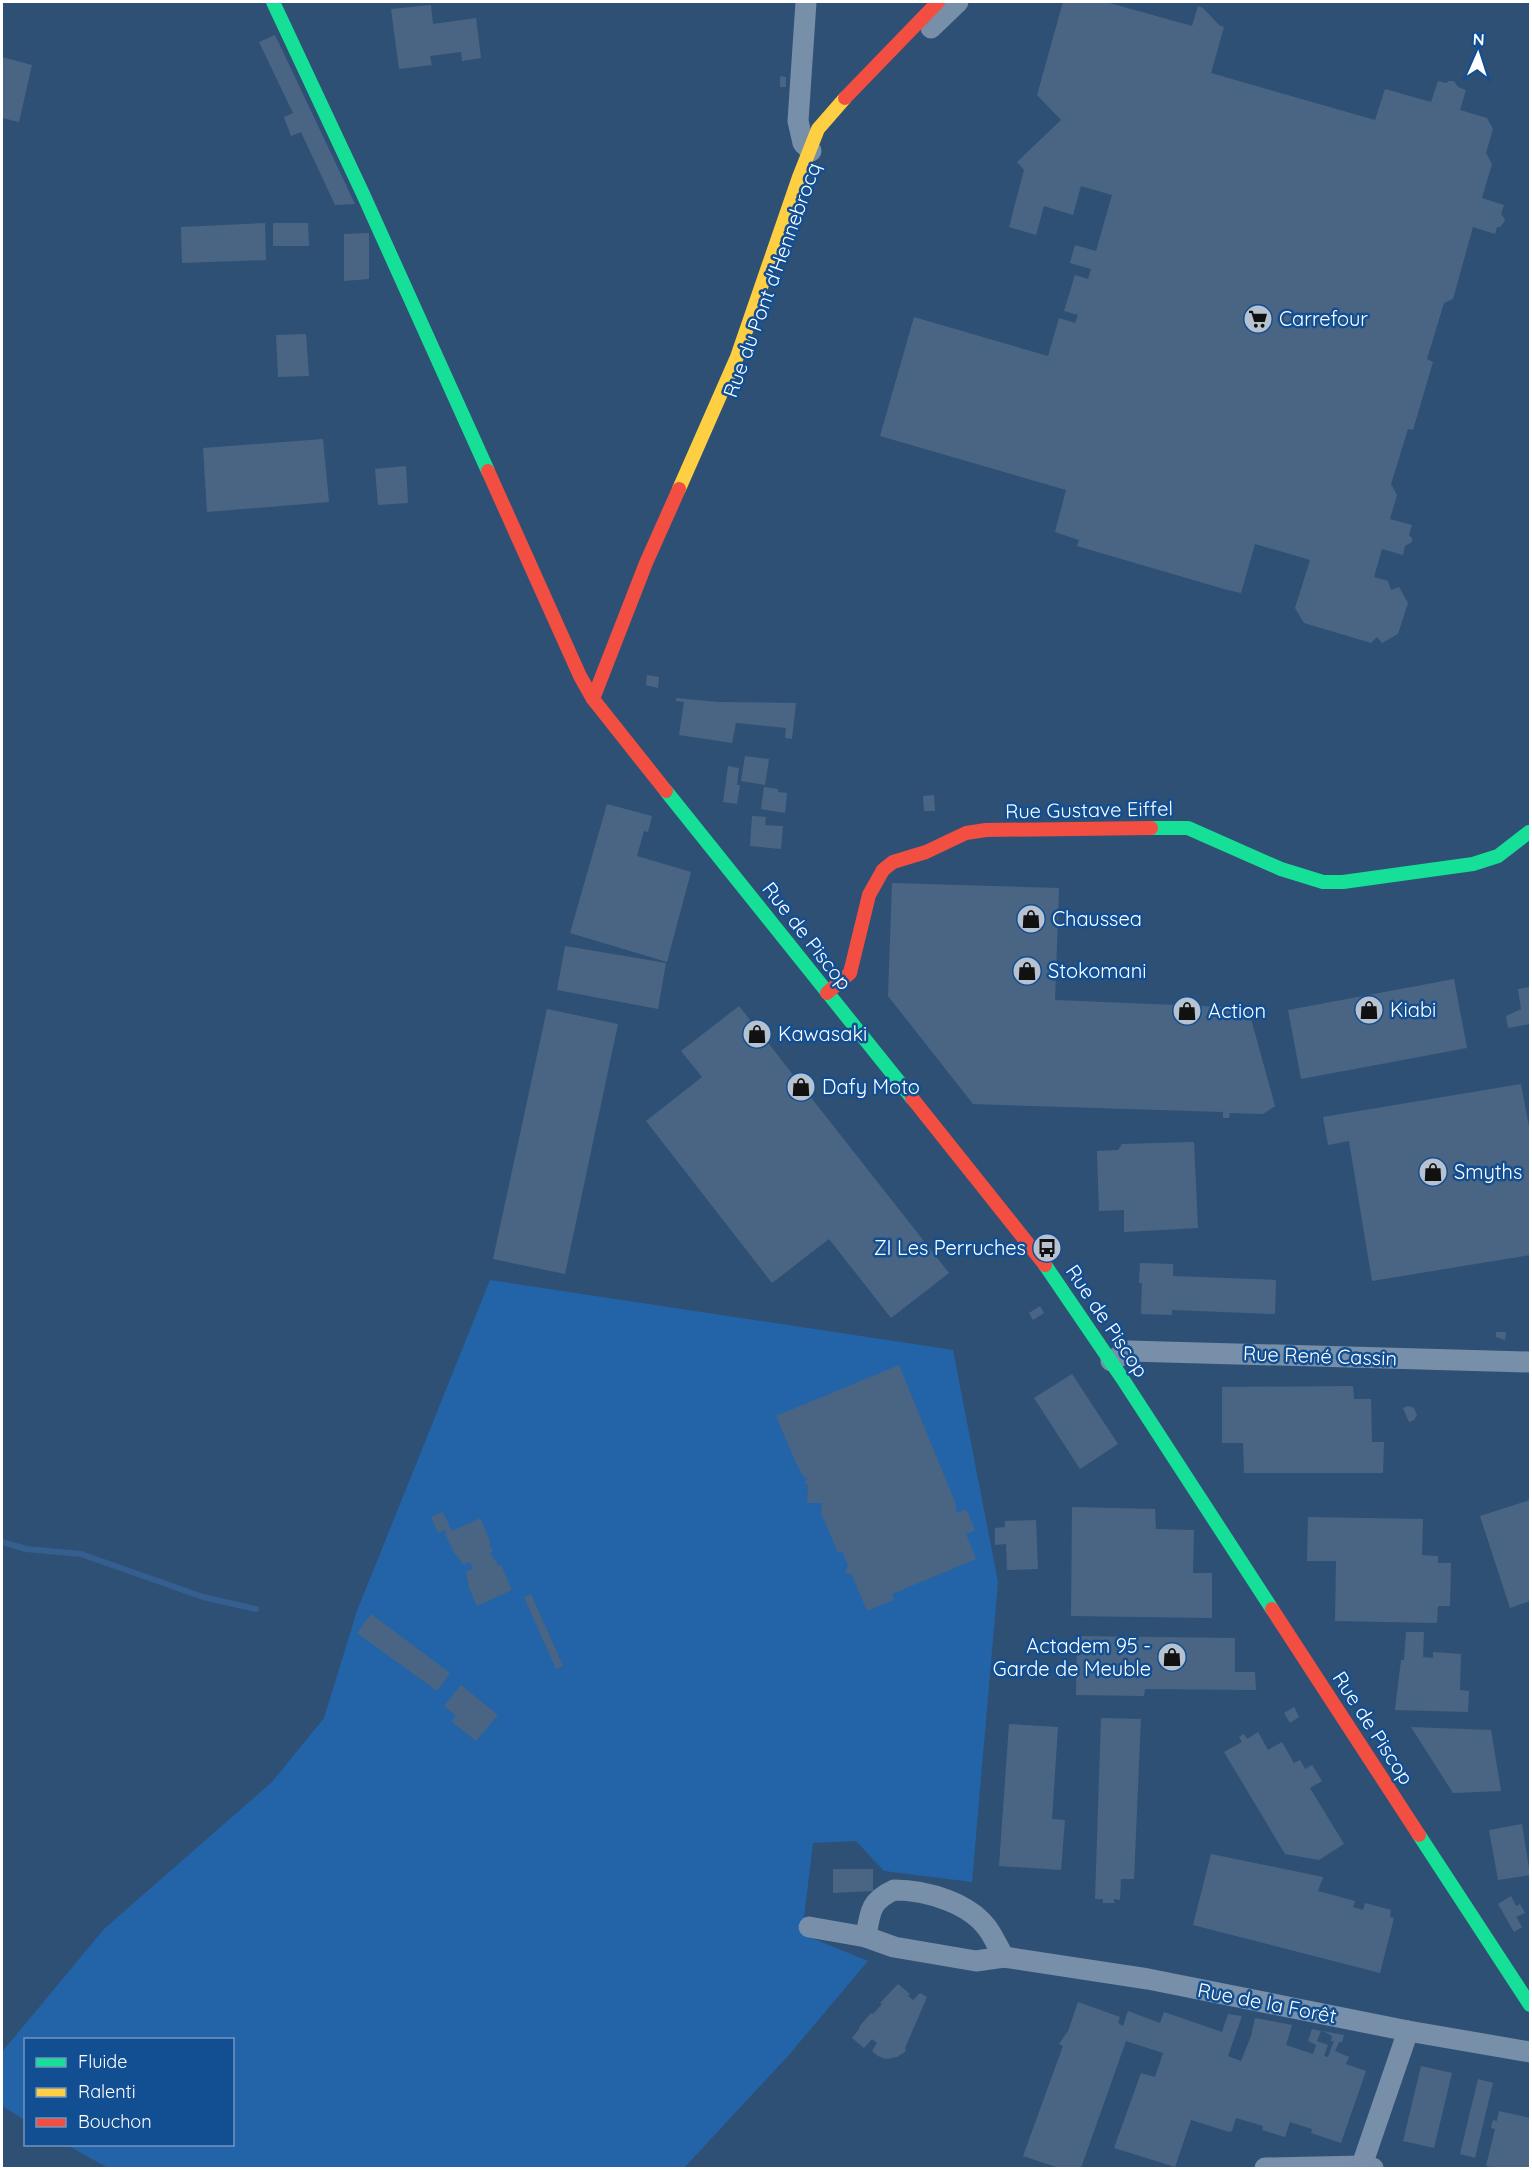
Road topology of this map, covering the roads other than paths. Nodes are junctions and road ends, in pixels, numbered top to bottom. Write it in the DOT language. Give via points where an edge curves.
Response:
graph roads {
  1 [pos="273,2"];
  2 [pos="806,2"];
  3 [pos="938,2"];
  4 [pos="958,2"];
  5 [pos="811,151"];
  6 [pos="636,594"];
  7 [pos="593,699"];
  8 [pos="1530,832"];
  9 [pos="827,993"];
  10 [pos="1112,1361"];
  11 [pos="1530,1362"];
  12 [pos="809,1927"];
  13 [pos="866,1937"];
  14 [pos="1004,1957"];
  15 [pos="1530,2005"];
  16 [pos="1408,2031"];
  17 [pos="1530,2052"];
  18 [pos="1367,2168"];
  19 [pos="1265,2169"];
  1 -- 7 [label="street, Rue de Piscop"];
  2 -- 5 [label="street" via="798,122 803,143"];
  3 -- 5 [label="street, Rue du Pont d'Hennebrocq" via="833,111 818,129"];
  4 -- 6 [label="street, Rue du Pont d'Hennebrocq" via="828,131 820,145 747,362 653,568"];
  5 -- 6 [label="street, Rue du Pont d'Hennebrocq" via="737,357"];
  6 -- 7 [label="street, Rue du Pont d'Hennebrocq"];
  7 -- 9 [label="street, Rue de Piscop"];
  8 -- 9 [label="street, Rue Gustave Eiffel" via="1498,856 1473,864 1323,882 1281,869 1188,828 966,832 926,852 893,862 883,870 869,895 850,973"];
  9 -- 10 [label="street, Rue de Piscop" via="1042,1260"];
  10 -- 11 [label="street, Rue René Cassin" via="1129,1351"];
  10 -- 15 [label="street, Rue de Piscop"];
  12 -- 13 [label="street, Rue de la Forêt"];
  13 -- 14 [label="street, Rue de la Forêt" via="894,1947 976,1961"];
  13 -- 14 [label="street" via="869,1917 879,1897 894,1890 911,1890 952,1901 973,1915 989,1930"];
  14 -- 16 [label="street, Rue de la Forêt" via="1148,1979"];
  16 -- 17 [label="street, Rue de la Forêt"];
  16 -- 18 [label="street"];
  18 -- 19 [label="street"];
}
